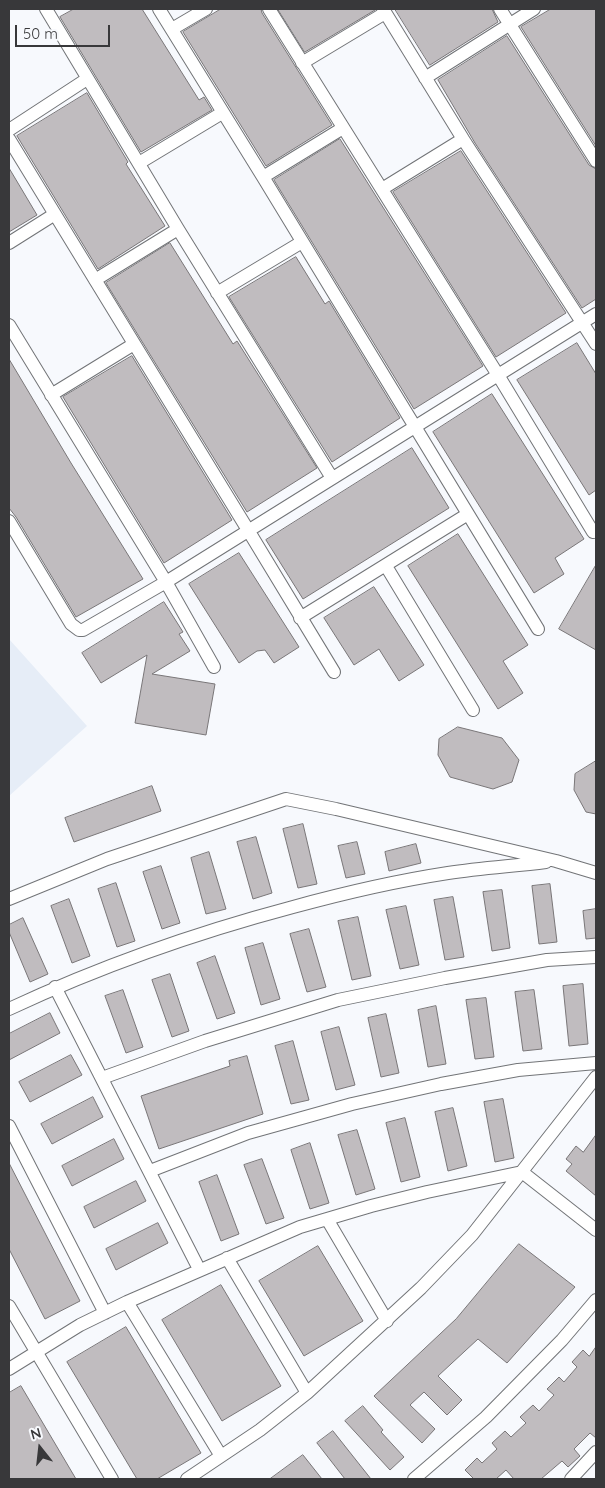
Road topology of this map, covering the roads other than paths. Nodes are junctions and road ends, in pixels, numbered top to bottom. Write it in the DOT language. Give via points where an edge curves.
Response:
graph roads {
  1 [pos="159,9"];
  2 [pos="206,9"];
  3 [pos="269,9"];
  4 [pos="500,9"];
  5 [pos="534,9"];
  6 [pos="51,10"];
  7 [pos="384,11"];
  8 [pos="510,24"];
  9 [pos="172,29"];
  10 [pos="302,63"];
  11 [pos="425,78"];
  12 [pos="87,79"];
  13 [pos="222,113"];
  14 [pos="344,128"];
  15 [pos="9,130"];
  16 [pos="9,139"];
  17 [pos="463,139"];
  18 [pos="596,161"];
  19 [pos="139,163"];
  20 [pos="263,177"];
  21 [pos="382,189"];
  22 [pos="55,214"];
  23 [pos="178,228"];
  24 [pos="302,242"];
  25 [pos="9,243"];
  26 [pos="95,280"];
  27 [pos="218,293"];
  28 [pos="596,314"];
  29 [pos="583,322"];
  30 [pos="10,330"];
  31 [pos="134,344"];
  32 [pos="596,344"];
  33 [pos="498,376"];
  34 [pos="51,395"];
  35 [pos="416,427"];
  36 [pos="332,478"];
  37 [pos="468,514"];
  38 [pos="9,521"];
  39 [pos="248,530"];
  40 [pos="593,532"];
  41 [pos="386,566"];
  42 [pos="166,582"];
  43 [pos="300,618"];
  44 [pos="538,629"];
  45 [pos="214,667"];
  46 [pos="334,672"];
  47 [pos="473,710"];
  48 [pos="556,861"];
  49 [pos="596,873"];
  50 [pos="9,899"];
  51 [pos="596,957"];
  52 [pos="55,987"];
  53 [pos="9,1009"];
  54 [pos="596,1063"];
  55 [pos="596,1077"];
  56 [pos="102,1078"];
  57 [pos="9,1126"];
  58 [pos="150,1171"];
  59 [pos="522,1172"];
  60 [pos="327,1219"];
  61 [pos="596,1230"];
  62 [pos="227,1258"];
  63 [pos="199,1269"];
  64 [pos="596,1300"];
  65 [pos="127,1302"];
  66 [pos="9,1306"];
  67 [pos="105,1313"];
  68 [pos="387,1320"];
  69 [pos="36,1351"];
  70 [pos="9,1369"];
  71 [pos="307,1393"];
  72 [pos="596,1452"];
  73 [pos="221,1456"];
  74 [pos="112,1479"];
  75 [pos="187,1479"];
  76 [pos="414,1479"];
  77 [pos="570,1479"];
  1 -- 9 [label="street"];
  2 -- 9 [label="street"];
  3 -- 10 [label="street"];
  4 -- 8 [label="street"];
  5 -- 8 [label="street"];
  6 -- 12 [label="street"];
  7 -- 10 [label="street"];
  7 -- 11 [label="street"];
  8 -- 11 [label="street"];
  8 -- 18 [label="street"];
  9 -- 13 [label="street"];
  10 -- 14 [label="street"];
  11 -- 17 [label="street"];
  12 -- 15 [label="street"];
  12 -- 19 [label="street"];
  13 -- 19 [label="street"];
  13 -- 20 [label="street"];
  14 -- 20 [label="street"];
  14 -- 21 [label="street"];
  16 -- 22 [label="street"];
  17 -- 21 [label="street"];
  17 -- 29 [label="street"];
  19 -- 23 [label="street"];
  20 -- 24 [label="street"];
  21 -- 33 [label="street"];
  22 -- 25 [label="street"];
  22 -- 26 [label="street"];
  23 -- 26 [label="street"];
  23 -- 27 [label="street"];
  24 -- 27 [label="street"];
  24 -- 35 [label="street"];
  26 -- 31 [label="street"];
  27 -- 36 [label="street"];
  28 -- 29 [label="street"];
  29 -- 32 [label="street"];
  29 -- 33 [label="street"];
  30 -- 34 [label="street"];
  31 -- 34 [label="street"];
  31 -- 39 [label="street"];
  33 -- 35 [label="street"];
  33 -- 40 [label="street"];
  34 -- 42 [label="street"];
  35 -- 36 [label="street"];
  35 -- 37 [label="street"];
  36 -- 39 [label="street"];
  37 -- 41 [label="street"];
  37 -- 44 [label="street"];
  38 -- 42 [label="street" via="78,630 87,628"];
  39 -- 42 [label="street"];
  39 -- 43 [label="street"];
  41 -- 43 [label="street"];
  41 -- 47 [label="street"];
  42 -- 45 [label="street"];
  43 -- 46 [label="street"];
  48 -- 49 [label="street"];
  48 -- 50 [label="street" via="286,799 107,859"];
  48 -- 52 [label="street" via="448,873 346,892 242,920 145,952"];
  51 -- 56 [label="street" via="537,962 338,1000 205,1041"];
  52 -- 53 [label="street"];
  52 -- 56 [label="street"];
  54 -- 58 [label="street" via="518,1070 352,1104 248,1133"];
  55 -- 59 [label="street"];
  56 -- 58 [label="street"];
  57 -- 67 [label="street"];
  58 -- 63 [label="street"];
  59 -- 60 [label="street" via="428,1192"];
  59 -- 61 [label="street"];
  59 -- 68 [label="street" via="472,1235"];
  60 -- 62 [label="street"];
  60 -- 68 [label="street"];
  62 -- 63 [label="street"];
  62 -- 71 [label="street"];
  63 -- 65 [label="street"];
  64 -- 76 [label="street" via="562,1340 486,1417"];
  65 -- 67 [label="street"];
  65 -- 73 [label="street"];
  66 -- 69 [label="street"];
  67 -- 69 [label="street"];
  68 -- 71 [label="street"];
  69 -- 70 [label="street"];
  69 -- 74 [label="street"];
  71 -- 73 [label="street"];
  72 -- 77 [label="street"];
  73 -- 75 [label="street"];
}
